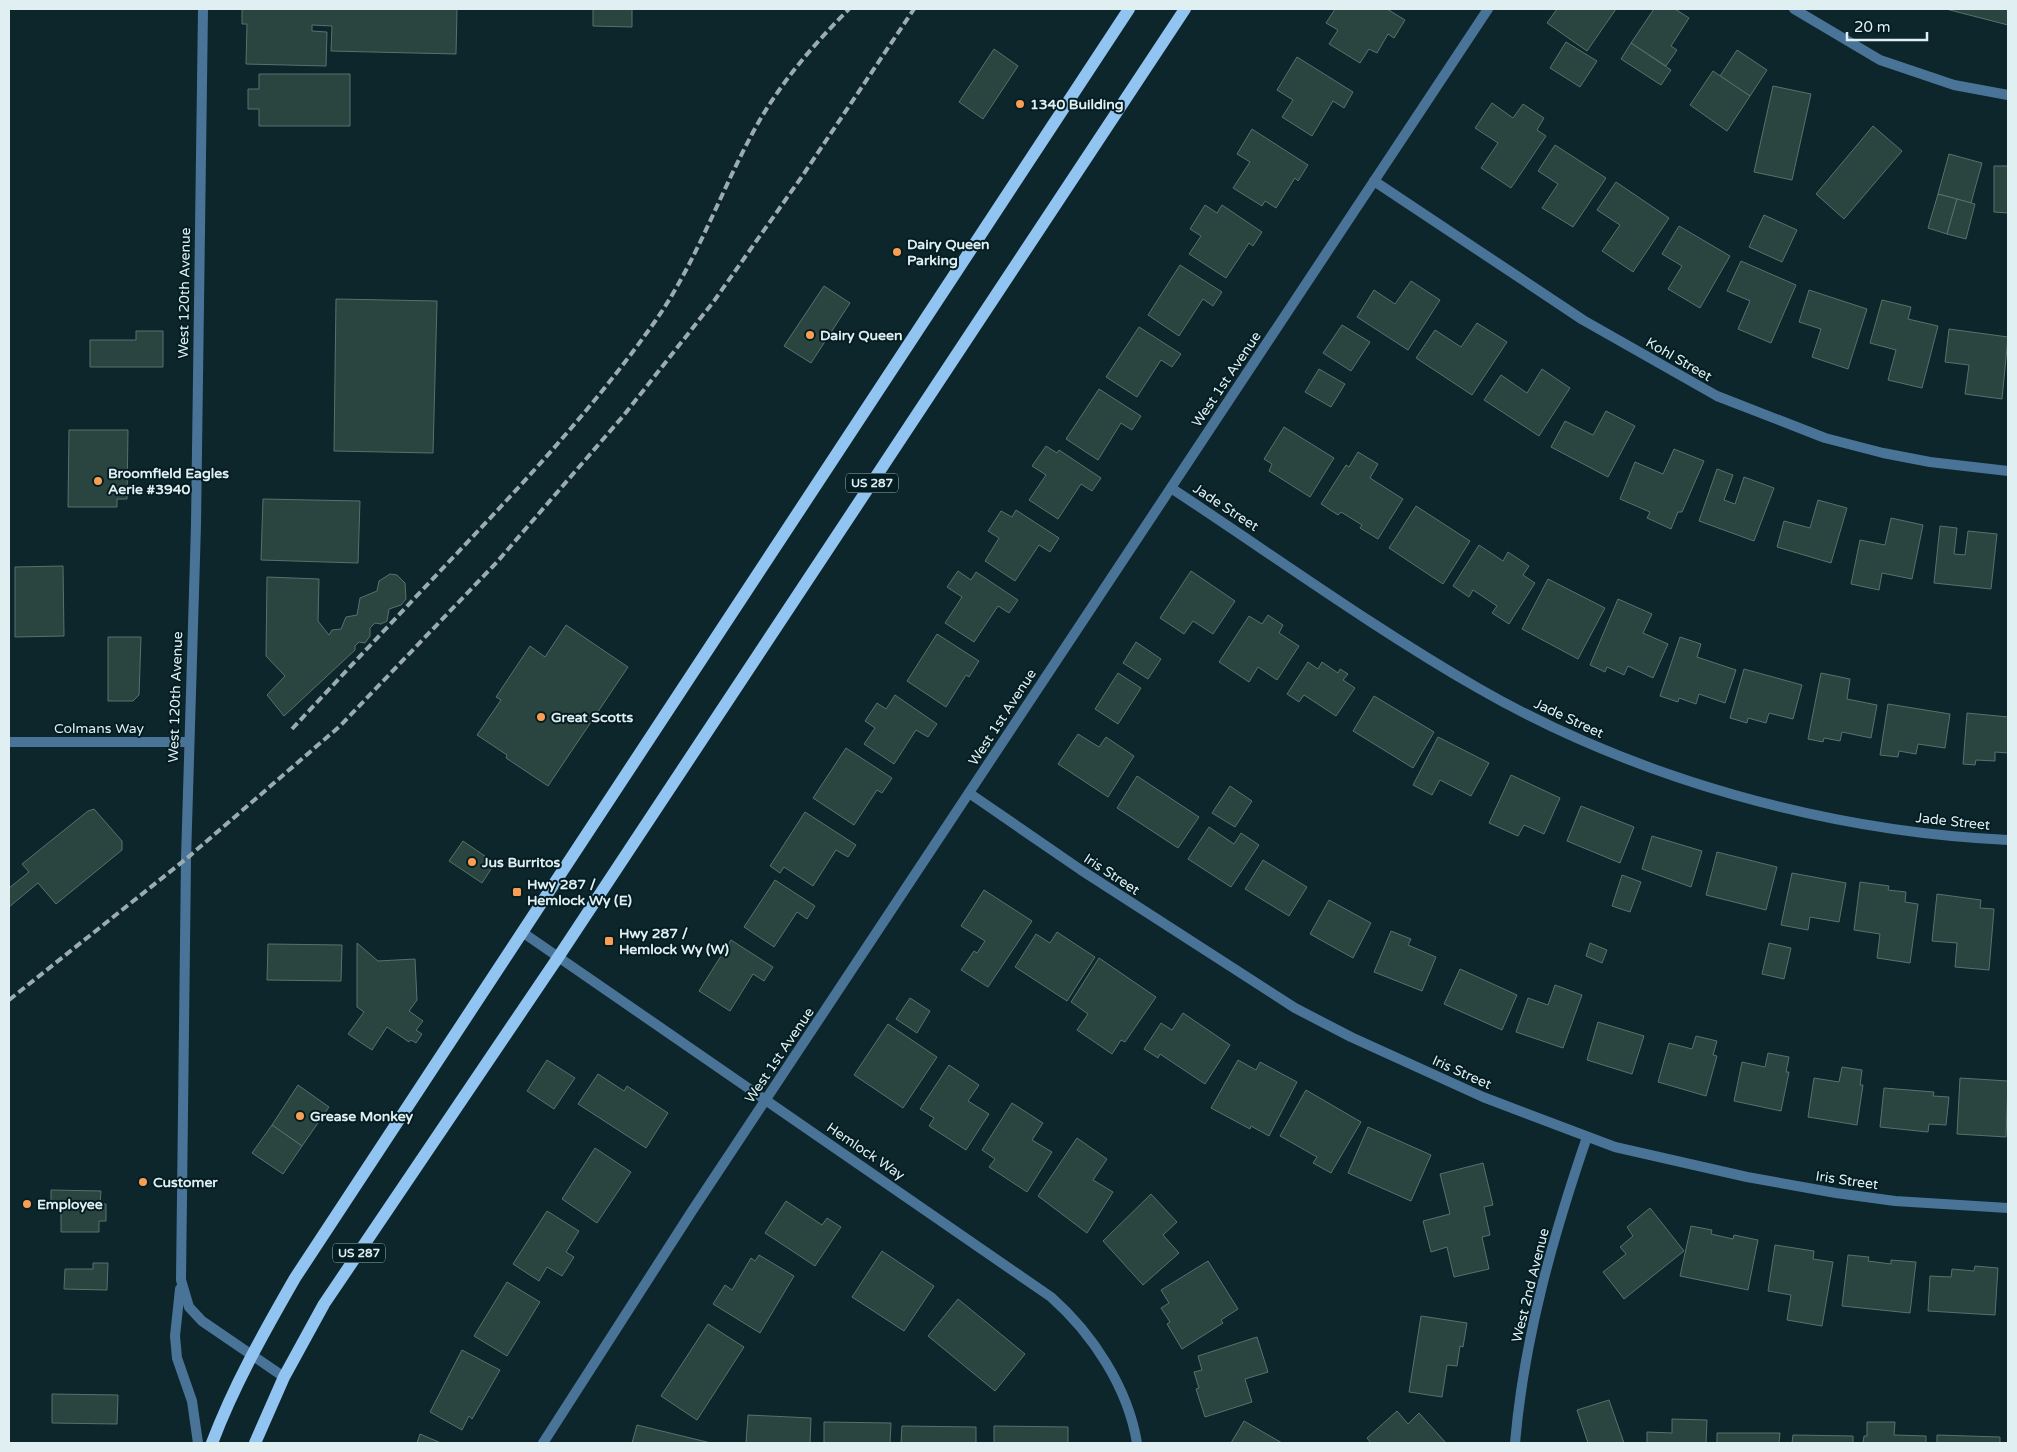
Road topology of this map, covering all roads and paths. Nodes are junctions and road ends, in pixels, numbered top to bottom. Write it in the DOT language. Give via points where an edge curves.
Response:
graph roads {
  1 [pos="203,9"];
  2 [pos="1128,9"];
  3 [pos="1185,9"];
  4 [pos="1488,9"];
  5 [pos="1794,9"];
  6 [pos="2008,95"];
  7 [pos="1374,181"];
  8 [pos="2008,471"];
  9 [pos="1171,488"];
  10 [pos="9,742"];
  11 [pos="188,742"];
  12 [pos="969,793"];
  13 [pos="2008,840"];
  14 [pos="522,932"];
  15 [pos="559,956"];
  16 [pos="766,1099"];
  17 [pos="1587,1137"];
  18 [pos="2008,1208"];
  19 [pos="181,1280"];
  20 [pos="250,1355"];
  21 [pos="284,1377"];
  22 [pos="198,1443"];
  23 [pos="212,1443"];
  24 [pos="254,1443"];
  25 [pos="543,1443"];
  26 [pos="1137,1443"];
  27 [pos="1515,1443"];
  1 -- 11 [label="street, West 120th Avenue" via="196,525"];
  2 -- 14 [label="main road, US 287"];
  3 -- 15 [label="main road, US 287"];
  4 -- 7 [label="street, West 1st Avenue"];
  5 -- 6 [label="street" via="1880,60 1954,85"];
  7 -- 8 [label="street, Kohl Street" via="1582,320 1717,396 1825,438 1883,453"];
  7 -- 9 [label="street, West 1st Avenue"];
  9 -- 12 [label="street, West 1st Avenue"];
  9 -- 13 [label="street, Jade Street" via="1423,655 1539,720 1601,748 1720,791 1852,823"];
  10 -- 11 [label="street, Colmans Way"];
  11 -- 19 [label="street, West 120th Avenue"];
  12 -- 16 [label="street, West 1st Avenue"];
  12 -- 17 [label="street, Iris Street" via="1090,876 1295,1008 1483,1097"];
  14 -- 15 [label="street, Hemlock Way"];
  14 -- 20 [label="main road, US 287" via="294,1278"];
  15 -- 16 [label="street, Hemlock Way"];
  15 -- 21 [label="main road, US 287" via="324,1304"];
  16 -- 25 [label="street, West 1st Avenue"];
  16 -- 26 [label="street, Hemlock Way" via="1052,1297 1070,1314 1103,1359 1130,1414"];
  17 -- 18 [label="street, Iris Street" via="1615,1147 1747,1177 1836,1193"];
  17 -- 27 [label="street, West 2nd Avenue" via="1539,1298 1521,1388"];
  19 -- 20 [label="street, West 120th Avenue" via="189,1308"];
  19 -- 22 [label="street" via="177,1358 192,1400"];
  20 -- 21 [label="street, West 120th Avenue"];
  20 -- 23 [label="main road, US 287"];
  21 -- 24 [label="main road, US 287"];
}
